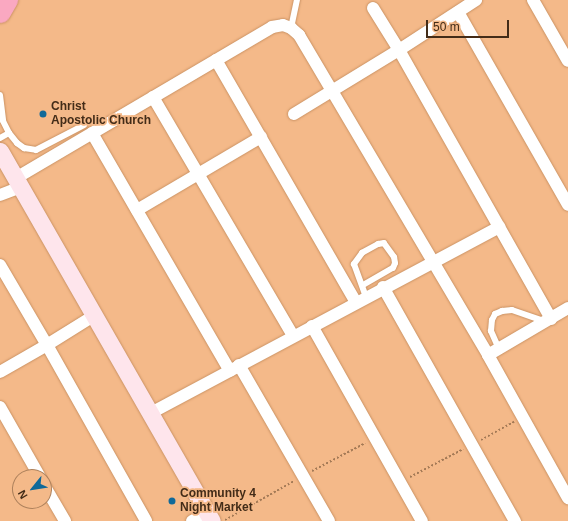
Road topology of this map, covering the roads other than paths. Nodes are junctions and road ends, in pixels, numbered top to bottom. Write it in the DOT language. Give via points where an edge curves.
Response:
graph roads {
  1 [pos="7,0"];
  2 [pos="297,0"];
  3 [pos="476,0"];
  4 [pos="533,0"];
  5 [pos="373,8"];
  6 [pos="0,12"];
  7 [pos="458,12"];
  8 [pos="291,28"];
  9 [pos="399,50"];
  10 [pos="216,60"];
  11 [pos="568,61"];
  12 [pos="332,92"];
  13 [pos="0,95"];
  14 [pos="153,97"];
  15 [pos="294,114"];
  16 [pos="88,129"];
  17 [pos="9,133"];
  18 [pos="261,137"];
  19 [pos="0,138"];
  20 [pos="0,151"];
  21 [pos="199,175"];
  22 [pos="18,183"];
  23 [pos="0,195"];
  24 [pos="568,205"];
  25 [pos="137,210"];
  26 [pos="499,227"];
  27 [pos="432,261"];
  28 [pos="0,265"];
  29 [pos="384,287"];
  30 [pos="362,295"];
  31 [pos="568,308"];
  32 [pos="95,315"];
  33 [pos="548,320"];
  34 [pos="312,326"];
  35 [pos="293,336"];
  36 [pos="46,345"];
  37 [pos="499,349"];
  38 [pos="488,356"];
  39 [pos="235,368"];
  40 [pos="0,372"];
  41 [pos="0,407"];
  42 [pos="151,413"];
  43 [pos="35,469"];
  44 [pos="568,498"];
  45 [pos="52,499"];
  46 [pos="210,517"];
  47 [pos="65,521"];
  48 [pos="146,521"];
  49 [pos="192,521"];
  50 [pos="329,521"];
  51 [pos="422,521"];
  52 [pos="515,521"];
  1 -- 6 [label="highway"];
  2 -- 8 [label="lane"];
  3 -- 7 [label="street"];
  4 -- 11 [label="street"];
  5 -- 9 [label="street"];
  7 -- 9 [label="street"];
  7 -- 24 [label="street"];
  8 -- 10 [label="street" via="282,25 272,27"];
  8 -- 12 [label="street" via="299,35"];
  9 -- 12 [label="street"];
  9 -- 26 [label="street"];
  10 -- 14 [label="street"];
  10 -- 18 [label="street"];
  12 -- 15 [label="street"];
  12 -- 27 [label="street"];
  13 -- 17 [label="lane" via="3,121"];
  14 -- 16 [label="street"];
  14 -- 21 [label="street"];
  16 -- 17 [label="lane" via="36,150 24,148"];
  16 -- 22 [label="street"];
  16 -- 25 [label="street"];
  17 -- 19 [label="lane"];
  18 -- 21 [label="street"];
  18 -- 30 [label="street"];
  20 -- 22 [label="street"];
  21 -- 25 [label="street"];
  21 -- 35 [label="street"];
  22 -- 23 [label="street"];
  22 -- 32 [label="street"];
  25 -- 39 [label="street"];
  26 -- 27 [label="street"];
  26 -- 33 [label="street"];
  27 -- 29 [label="street"];
  27 -- 38 [label="street"];
  28 -- 36 [label="street"];
  29 -- 30 [label="street"];
  29 -- 52 [label="street"];
  30 -- 30 [label="lane" via="354,264 362,253 384,243 394,257 393,268"];
  30 -- 34 [label="street"];
  31 -- 33 [label="street"];
  32 -- 36 [label="street"];
  32 -- 42 [label="street"];
  33 -- 37 [label="street"];
  33 -- 37 [label="lane" via="512,310 495,314 491,331"];
  34 -- 35 [label="street"];
  34 -- 51 [label="street"];
  35 -- 39 [label="street"];
  36 -- 40 [label="street"];
  36 -- 48 [label="street"];
  37 -- 38 [label="street"];
  38 -- 44 [label="street"];
  39 -- 42 [label="street"];
  39 -- 50 [label="street"];
  41 -- 43 [label="street"];
  42 -- 46 [label="street"];
  45 -- 47 [label="street"];
  46 -- 49 [label="street"];
}
